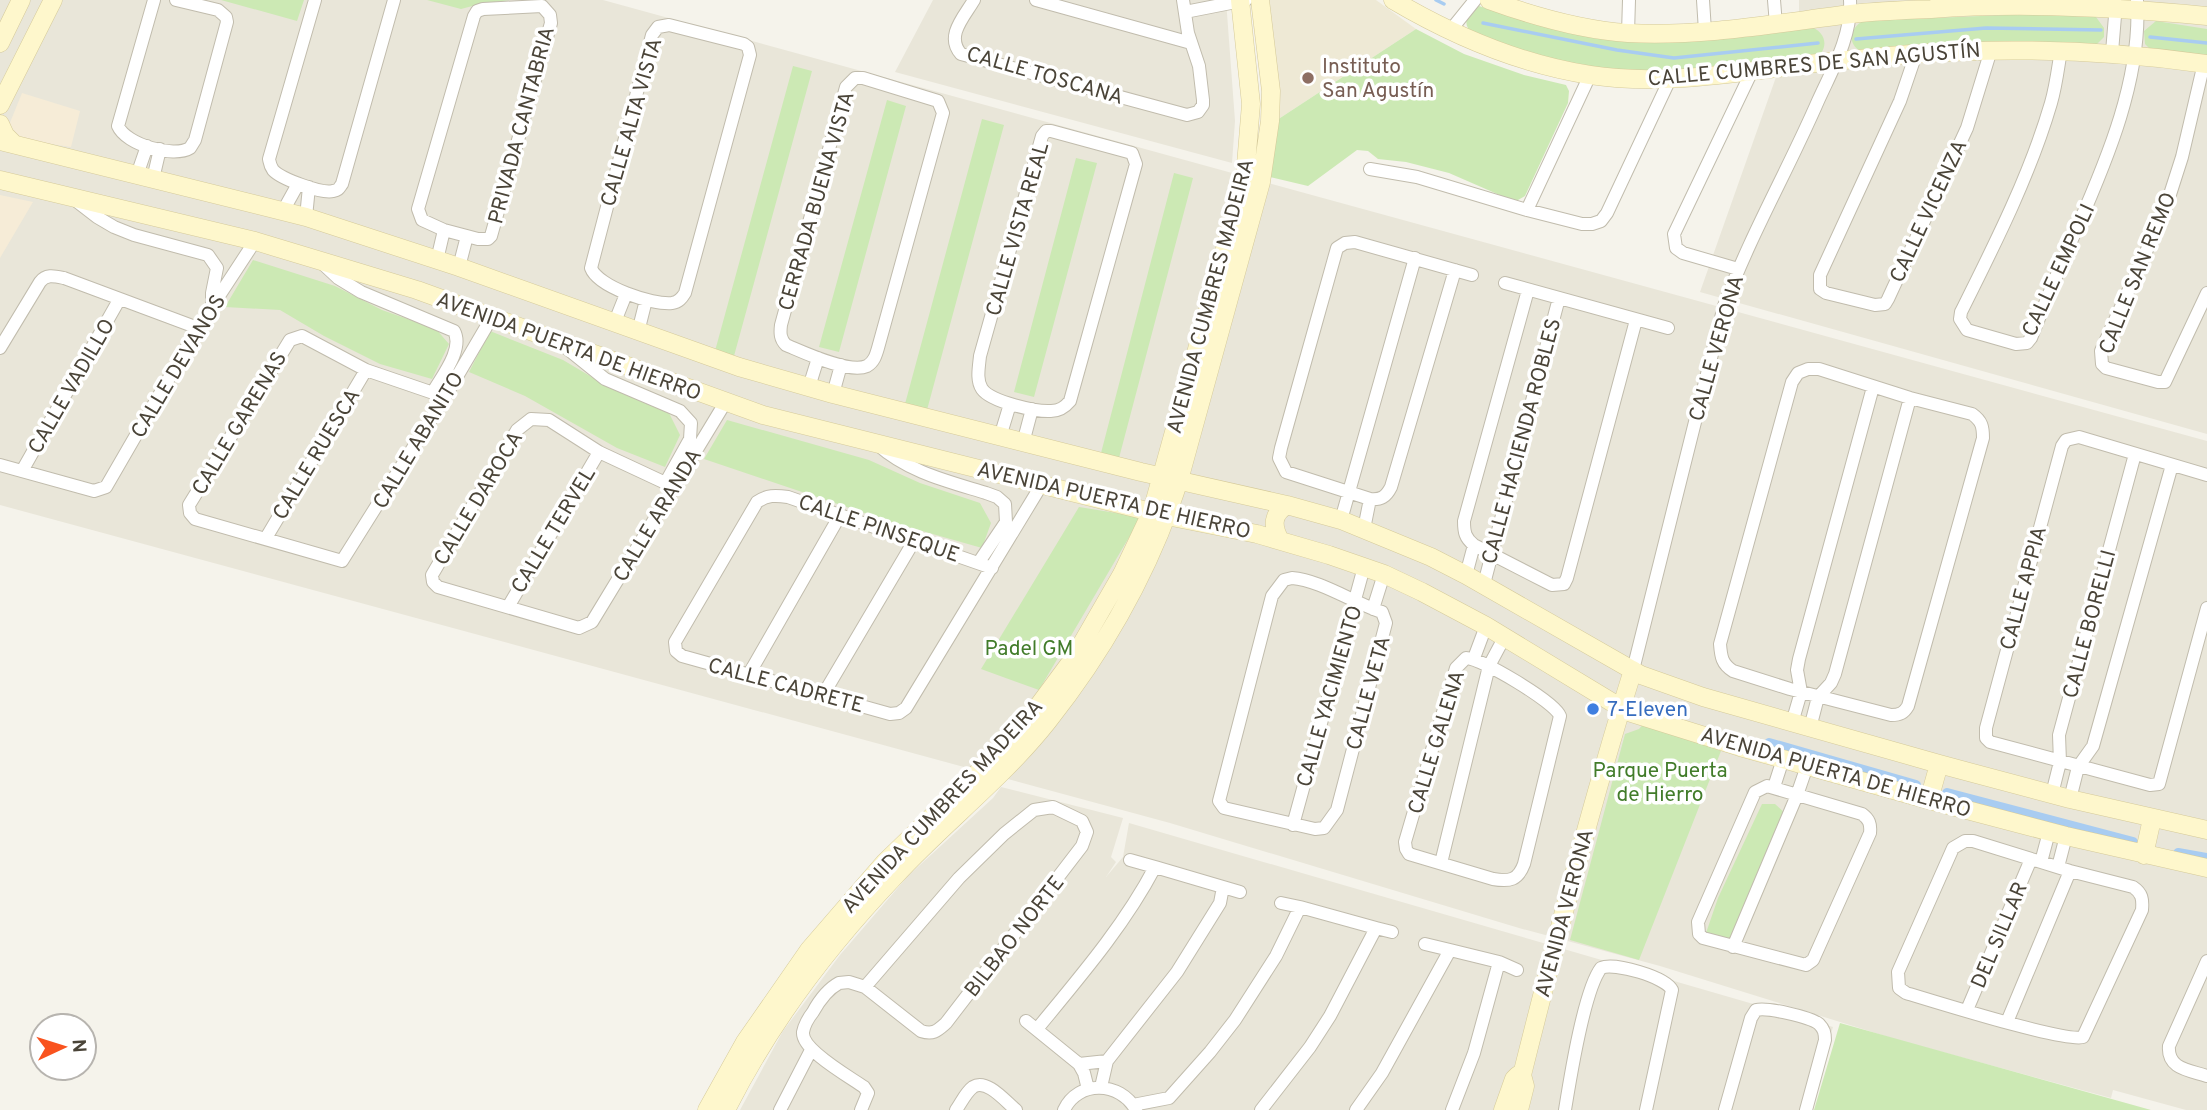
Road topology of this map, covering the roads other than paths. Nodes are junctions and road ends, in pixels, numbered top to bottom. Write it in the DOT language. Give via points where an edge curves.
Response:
graph roads {
  1 [pos="21,0"];
  2 [pos="53,0"];
  3 [pos="154,0"];
  4 [pos="176,0"];
  5 [pos="315,0"];
  6 [pos="394,0"];
  7 [pos="974,0"];
  8 [pos="1036,0"];
  9 [pos="1243,0"];
  10 [pos="1260,0"];
  11 [pos="1393,0"];
  12 [pos="1475,0"];
  13 [pos="1489,0"];
  14 [pos="1629,0"];
  15 [pos="1703,0"];
  16 [pos="1774,0"];
  17 [pos="2116,4"];
  18 [pos="2137,5"];
  19 [pos="1184,6"];
  20 [pos="1850,7"];
  21 [pos="2207,16"];
  22 [pos="1776,25"];
  23 [pos="1705,31"];
  24 [pos="1450,32"];
  25 [pos="1628,33"];
  26 [pos="0,43"];
  27 [pos="1191,43"];
  28 [pos="1991,50"];
  29 [pos="2061,50"];
  30 [pos="2112,52"];
  31 [pos="1916,54"];
  32 [pos="2133,54"];
  33 [pos="1837,60"];
  34 [pos="2206,63"];
  35 [pos="1752,71"];
  36 [pos="1590,75"];
  37 [pos="1670,79"];
  38 [pos="0,105"];
  39 [pos="0,124"];
  40 [pos="5,146"];
  41 [pos="154,148"];
  42 [pos="1370,169"];
  43 [pos="145,177"];
  44 [pos="0,180"];
  45 [pos="303,185"];
  46 [pos="69,195"];
  47 [pos="1527,210"];
  48 [pos="283,211"];
  49 [pos="306,217"];
  50 [pos="444,230"];
  51 [pos="467,236"];
  52 [pos="255,241"];
  53 [pos="1415,258"];
  54 [pos="438,260"];
  55 [pos="321,263"];
  56 [pos="459,267"];
  57 [pos="1738,269"];
  58 [pos="1455,270"];
  59 [pos="1472,275"];
  60 [pos="1505,283"];
  61 [pos="1528,290"];
  62 [pos="626,293"];
  63 [pos="2207,293"];
  64 [pos="1559,298"];
  65 [pos="119,300"];
  66 [pos="646,300"];
  67 [pos="212,307"];
  68 [pos="492,317"];
  69 [pos="1636,320"];
  70 [pos="614,324"];
  71 [pos="198,328"];
  72 [pos="1668,328"];
  73 [pos="638,332"];
  74 [pos="560,342"];
  75 [pos="0,348"];
  76 [pos="818,358"];
  77 [pos="841,365"];
  78 [pos="366,370"];
  79 [pos="808,387"];
  80 [pos="1873,387"];
  81 [pos="439,394"];
  82 [pos="833,394"];
  83 [pos="1910,398"];
  84 [pos="725,403"];
  85 [pos="1010,404"];
  86 [pos="1032,409"];
  87 [pos="1000,437"];
  88 [pos="876,443"];
  89 [pos="1023,443"];
  90 [pos="599,452"];
  91 [pos="2135,454"];
  92 [pos="2172,465"];
  93 [pos="0,466"];
  94 [pos="22,471"];
  95 [pos="1141,472"];
  96 [pos="2207,475"];
  97 [pos="1170,479"];
  98 [pos="670,484"];
  99 [pos="1042,484"];
  100 [pos="1349,492"];
  101 [pos="1370,499"];
  102 [pos="1106,500"];
  103 [pos="1264,500"];
  104 [pos="1287,505"];
  105 [pos="1160,514"];
  106 [pos="839,517"];
  107 [pos="1341,520"];
  108 [pos="1364,529"];
  109 [pos="1257,534"];
  110 [pos="266,538"];
  111 [pos="1280,540"];
  112 [pos="914,541"];
  113 [pos="1474,545"];
  114 [pos="1492,555"];
  115 [pos="979,562"];
  116 [pos="1364,567"];
  117 [pos="992,568"];
  118 [pos="1384,574"];
  119 [pos="1466,575"];
  120 [pos="1484,584"];
  121 [pos="1355,603"];
  122 [pos="508,607"];
  123 [pos="2207,608"];
  124 [pos="1373,609"];
  125 [pos="1486,626"];
  126 [pos="1504,638"];
  127 [pos="676,651"];
  128 [pos="1474,658"];
  129 [pos="1489,666"];
  130 [pos="1633,670"];
  131 [pos="749,674"];
  132 [pos="1801,692"];
  133 [pos="823,695"];
  134 [pos="1818,697"];
  135 [pos="1620,709"];
  136 [pos="1792,723"];
  137 [pos="1810,728"];
  138 [pos="1783,759"];
  139 [pos="2060,762"];
  140 [pos="1939,764"];
  141 [pos="1807,766"];
  142 [pos="2078,767"];
  143 [pos="1774,787"];
  144 [pos="1797,794"];
  145 [pos="2061,797"];
  146 [pos="1929,800"];
  147 [pos="2152,819"];
  148 [pos="1293,825"];
  149 [pos="2207,830"];
  150 [pos="2057,834"];
  151 [pos="2144,855"];
  152 [pos="1130,860"];
  153 [pos="2036,861"];
  154 [pos="1441,863"];
  155 [pos="1155,867"];
  156 [pos="2207,867"];
  157 [pos="2064,869"];
  158 [pos="1223,887"];
  159 [pos="1240,892"];
  160 [pos="1281,903"];
  161 [pos="1300,907"];
  162 [pos="1376,928"];
  163 [pos="1392,932"];
  164 [pos="1425,944"];
  165 [pos="1733,947"];
  166 [pos="1450,950"];
  167 [pos="2207,961"];
  168 [pos="1499,962"];
  169 [pos="1517,970"];
  170 [pos="800,977"];
  171 [pos="865,987"];
  172 [pos="789,992"];
  173 [pos="824,996"];
  174 [pos="813,1010"];
  175 [pos="1967,1010"];
  176 [pos="2007,1022"];
  177 [pos="811,1050"];
  178 [pos="1107,1061"];
  179 [pos="1079,1064"];
  180 [pos="1522,1075"];
  181 [pos="2207,1076"];
  182 [pos="1101,1087"];
  183 [pos="1088,1089"];
  184 [pos="1170,1104"];
  185 [pos="1135,1107"];
  186 [pos="707,1110"];
  187 [pos="726,1110"];
  188 [pos="780,1110"];
  189 [pos="860,1110"];
  190 [pos="956,1110"];
  191 [pos="1016,1110"];
  192 [pos="1064,1110"];
  193 [pos="1261,1110"];
  194 [pos="1356,1110"];
  195 [pos="1452,1110"];
  196 [pos="1503,1110"];
  197 [pos="1519,1110"];
  198 [pos="1566,1110"];
  199 [pos="1646,1110"];
  200 [pos="1725,1110"];
  201 [pos="1806,1110"];
  1 -- 26 [label="street"];
  2 -- 38 [label="street"];
  3 -- 41 [label="street" via="118,126 127,139"];
  4 -- 41 [label="street" via="218,10 227,22 193,145 177,152"];
  5 -- 45 [label="street" via="270,159 274,171"];
  6 -- 45 [label="street" via="342,184 328,192"];
  7 -- 27 [label="street, CALLE TOSCANA" via="954,33 961,54 1187,115 1203,105"];
  8 -- 27 [label="street"];
  9 -- 19 [label="street"];
  9 -- 97 [label="street, AVENIDA CUMBRES MADEIRA" via="1251,104 1245,177"];
  10 -- 97 [label="street, AVENIDA CUMBRES MADEIRA" via="1270,91 1261,182"];
  11 -- 24 [label="street, CALLE CUMBRES DE SAN AGUSTÍN"];
  12 -- 24 [label="street"];
  13 -- 25 [label="street, CALLE CUMBRES DE SAN AGUSTÍN" via="1579,26"];
  14 -- 25 [label="street"];
  15 -- 23 [label="street"];
  16 -- 22 [label="street"];
  17 -- 18 [label="street, CALLE CUMBRES DE SAN AGUSTÍN"];
  17 -- 20 [label="street, CALLE CUMBRES DE SAN AGUSTÍN"];
  17 -- 30 [label="street"];
  18 -- 21 [label="street, CALLE CUMBRES DE SAN AGUSTÍN"];
  18 -- 32 [label="street, CALLE EMPOLI"];
  19 -- 27 [label="street"];
  20 -- 22 [label="street, CALLE CUMBRES DE SAN AGUSTÍN"];
  20 -- 33 [label="street, CALLE VERONA"];
  22 -- 23 [label="street, CALLE CUMBRES DE SAN AGUSTÍN"];
  23 -- 25 [label="street, CALLE CUMBRES DE SAN AGUSTÍN"];
  24 -- 36 [label="street, CALLE CUMBRES DE SAN AGUSTÍN" via="1515,57"];
  28 -- 29 [label="street, CALLE CUMBRES DE SAN AGUSTÍN"];
  28 -- 31 [label="street, CALLE CUMBRES DE SAN AGUSTÍN"];
  28 -- 31 [label="street, CALLE VICENZA" via="1966,128 1885,304 1826,293 1820,289 1820,275 1900,101"];
  29 -- 30 [label="street, CALLE CUMBRES DE SAN AGUSTÍN"];
  29 -- 32 [label="street, CALLE EMPOLI" via="2039,137 1961,312 1967,330 2016,345 2031,338 2097,187 2126,97"];
  30 -- 32 [label="street, CALLE CUMBRES DE SAN AGUSTÍN"];
  31 -- 33 [label="street, CALLE CUMBRES DE SAN AGUSTÍN"];
  32 -- 34 [label="street, CALLE CUMBRES DE SAN AGUSTÍN"];
  33 -- 35 [label="street, CALLE CUMBRES DE SAN AGUSTÍN"];
  33 -- 57 [label="street, CALLE VERONA"];
  34 -- 63 [label="street, CALLE SAN REMO" via="2165,210 2101,351 2102,364 2165,382"];
  35 -- 37 [label="street, CALLE CUMBRES DE SAN AGUSTÍN"];
  35 -- 57 [label="street" via="1674,234 1676,248 1683,253"];
  36 -- 37 [label="street, CALLE CUMBRES DE SAN AGUSTÍN"];
  36 -- 47 [label="street"];
  37 -- 47 [label="street" via="1601,221 1582,224"];
  39 -- 40 [label="street"];
  40 -- 43 [label="street, AVENIDA PUERTA DE HIERRO"];
  41 -- 43 [label="street"];
  42 -- 47 [label="street" via="1417,177"];
  43 -- 48 [label="street, AVENIDA PUERTA DE HIERRO"];
  44 -- 46 [label="street, AVENIDA PUERTA DE HIERRO"];
  45 -- 48 [label="street"];
  45 -- 49 [label="street"];
  46 -- 52 [label="street, AVENIDA PUERTA DE HIERRO"];
  46 -- 67 [label="street" via="114,227 212,258 217,268"];
  48 -- 49 [label="street, AVENIDA PUERTA DE HIERRO"];
  49 -- 54 [label="street, AVENIDA PUERTA DE HIERRO"];
  50 -- 51 [label="street, PRIVADA CANTABRIA"];
  50 -- 51 [label="street, PRIVADA CANTABRIA" via="422,220 418,209 474,16 483,9 542,6 551,23 494,232 488,239"];
  50 -- 54 [label="street"];
  51 -- 56 [label="street, PRIVADA CANTABRIA"];
  52 -- 55 [label="street, AVENIDA PUERTA DE HIERRO"];
  52 -- 67 [label="street, CALLE DEVANOS"];
  53 -- 58 [label="street"];
  53 -- 100 [label="street"];
  53 -- 100 [label="street" via="1355,242 1337,248 1280,448 1286,472"];
  54 -- 56 [label="street, AVENIDA PUERTA DE HIERRO"];
  55 -- 68 [label="street, AVENIDA PUERTA DE HIERRO"];
  55 -- 81 [label="street, CALLE ABANITO" via="362,292 454,331 458,340"];
  56 -- 70 [label="street, AVENIDA PUERTA DE HIERRO"];
  57 -- 130 [label="street, CALLE VERONA" via="1715,336"];
  58 -- 59 [label="street"];
  58 -- 101 [label="street" via="1391,487 1384,497"];
  60 -- 61 [label="street"];
  61 -- 64 [label="street"];
  61 -- 113 [label="street, CALLE HACIENDA ROBLES" via="1464,521 1467,539"];
  62 -- 66 [label="street, CALLE ALTA VISTA"];
  62 -- 66 [label="street, CALLE ALTA VISTA" via="595,276 591,268 652,35 658,27 669,25 744,44 750,55 685,293 672,303"];
  62 -- 70 [label="street"];
  64 -- 69 [label="street"];
  64 -- 114 [label="street, CALLE HACIENDA ROBLES"];
  65 -- 71 [label="street"];
  65 -- 75 [label="street" via="64,278 44,278"];
  65 -- 94 [label="street, CALLE VADILLO"];
  66 -- 73 [label="street"];
  67 -- 71 [label="street, CALLE DEVANOS"];
  68 -- 74 [label="street, AVENIDA PUERTA DE HIERRO"];
  68 -- 81 [label="street, CALLE ABANITO"];
  69 -- 72 [label="street"];
  69 -- 114 [label="street" via="1564,584 1552,585"];
  70 -- 73 [label="street, AVENIDA PUERTA DE HIERRO"];
  71 -- 94 [label="street, CALLE DEVANOS" via="106,487 94,491"];
  73 -- 79 [label="street, AVENIDA PUERTA DE HIERRO"];
  74 -- 84 [label="street, AVENIDA PUERTA DE HIERRO"];
  74 -- 98 [label="street, CALLE ARANDA" via="605,379 680,411 691,423 690,439"];
  76 -- 77 [label="street, CERRADA BUENA VISTA"];
  76 -- 77 [label="street, CERRADA BUENA VISTA" via="786,345 781,324 846,87 855,78 863,78 939,101 943,113 874,359 862,367"];
  76 -- 79 [label="street"];
  77 -- 82 [label="street"];
  78 -- 81 [label="street"];
  78 -- 110 [label="street, CALLE RUESCA"];
  78 -- 110 [label="street, CALLE GARENAS" via="302,336 290,340 189,505 195,519"];
  79 -- 82 [label="street, AVENIDA PUERTA DE HIERRO"];
  80 -- 83 [label="street"];
  80 -- 132 [label="street" via="1799,659"];
  80 -- 132 [label="street" via="1819,369 1798,373 1720,645 1725,666 1733,671"];
  81 -- 110 [label="street, CALLE ABANITO" via="342,561"];
  82 -- 87 [label="street, AVENIDA PUERTA DE HIERRO"];
  83 -- 134 [label="street" via="1835,674"];
  83 -- 134 [label="street" via="1972,414 1980,419 1983,438 1908,706 1905,712 1891,715"];
  84 -- 88 [label="street, AVENIDA PUERTA DE HIERRO"];
  84 -- 98 [label="street, CALLE ARANDA"];
  85 -- 86 [label="street, CALLE VISTA REAL"];
  85 -- 86 [label="street, CALLE VISTA REAL" via="982,389 980,356 1042,136 1051,131 1132,153 1136,164 1070,401 1052,411"];
  85 -- 87 [label="street"];
  86 -- 89 [label="street"];
  87 -- 89 [label="street, AVENIDA PUERTA DE HIERRO"];
  88 -- 99 [label="street, AVENIDA PUERTA DE HIERRO"];
  88 -- 115 [label="street" via="906,466 997,497 1004,504 1006,522"];
  89 -- 95 [label="street, AVENIDA PUERTA DE HIERRO"];
  90 -- 98 [label="street"];
  90 -- 122 [label="street, CALLE TERVEL"];
  90 -- 122 [label="street, CALLE DAROCA" via="549,420 531,419 517,430 432,575 438,587"];
  91 -- 92 [label="street"];
  91 -- 139 [label="street, CALLE BORELLI" via="2059,734"];
  91 -- 139 [label="street, CALLE APPIA" via="2079,437 2062,446 1986,728 1990,741"];
  92 -- 96 [label="street"];
  92 -- 142 [label="street, CALLE BORELLI" via="2094,746"];
  93 -- 94 [label="street"];
  95 -- 97 [label="street, AVENIDA PUERTA DE HIERRO"];
  95 -- 102 [label="street" via="1149,485 1143,497"];
  97 -- 103 [label="street, AVENIDA PUERTA DE HIERRO"];
  97 -- 105 [label="street, AVENIDA CUMBRES MADEIRA"];
  98 -- 122 [label="street, CALLE ARANDA" via="587,627"];
  99 -- 102 [label="street, AVENIDA PUERTA DE HIERRO"];
  99 -- 117 [label="street"];
  100 -- 101 [label="street"];
  100 -- 107 [label="street"];
  101 -- 108 [label="street"];
  102 -- 105 [label="street, AVENIDA PUERTA DE HIERRO"];
  103 -- 104 [label="street, AVENIDA PUERTA DE HIERRO"];
  103 -- 109 [label="street" via="1268,520"];
  104 -- 107 [label="street, AVENIDA PUERTA DE HIERRO"];
  104 -- 111 [label="street" via="1273,521"];
  105 -- 109 [label="street, AVENIDA PUERTA DE HIERRO"];
  105 -- 170 [label="street, AVENIDA CUMBRES MADEIRA" via="1073,659 1036,709 997,754 885,862"];
  106 -- 112 [label="street, CALLE PINSEQUE"];
  106 -- 127 [label="street, CALLE PINSEQUE" via="788,497 776,495 757,502 675,642"];
  106 -- 131 [label="street"];
  107 -- 108 [label="street, AVENIDA PUERTA DE HIERRO"];
  108 -- 119 [label="street, AVENIDA PUERTA DE HIERRO"];
  109 -- 111 [label="street, AVENIDA PUERTA DE HIERRO"];
  111 -- 116 [label="street, AVENIDA PUERTA DE HIERRO"];
  112 -- 115 [label="street, CALLE PINSEQUE"];
  112 -- 133 [label="street"];
  113 -- 114 [label="street"];
  113 -- 119 [label="street, CALLE HACIENDA ROBLES"];
  114 -- 120 [label="street, CALLE HACIENDA ROBLES"];
  115 -- 117 [label="street, CALLE PINSEQUE"];
  116 -- 118 [label="street, AVENIDA PUERTA DE HIERRO"];
  116 -- 121 [label="street, CALLE YACIMIENTO"];
  117 -- 133 [label="street, CALLE CADRETE" via="906,708 890,713"];
  118 -- 124 [label="street, CALLE YACIMIENTO"];
  118 -- 125 [label="street, AVENIDA PUERTA DE HIERRO"];
  119 -- 120 [label="street, AVENIDA PUERTA DE HIERRO"];
  120 -- 130 [label="street, AVENIDA PUERTA DE HIERRO"];
  121 -- 124 [label="street, CALLE VETA"];
  121 -- 148 [label="street, CALLE YACIMIENTO"];
  121 -- 148 [label="street, CALLE VETA" via="1306,579 1284,580 1272,596 1219,801 1224,808"];
  123 -- 142 [label="street" via="2161,779 2155,785"];
  124 -- 148 [label="street, CALLE VETA" via="1382,612 1386,622 1337,810 1324,828"];
  125 -- 126 [label="street, AVENIDA PUERTA DE HIERRO"];
  125 -- 128 [label="street"];
  126 -- 129 [label="street"];
  126 -- 135 [label="street, AVENIDA PUERTA DE HIERRO"];
  127 -- 131 [label="street, CALLE CADRETE"];
  128 -- 129 [label="street, CALLE GALENA"];
  128 -- 154 [label="street, CALLE GALENA" via="1460,661 1456,668 1405,842 1409,854"];
  129 -- 154 [label="street"];
  129 -- 154 [label="street, CALLE GALENA" via="1558,709 1560,724 1521,873 1505,881"];
  130 -- 135 [label="street, AVENIDA VERONA"];
  130 -- 136 [label="street, AVENIDA PUERTA DE HIERRO"];
  131 -- 133 [label="street, CALLE CADRETE"];
  132 -- 134 [label="street"];
  132 -- 136 [label="street"];
  134 -- 137 [label="street"];
  135 -- 138 [label="street, AVENIDA PUERTA DE HIERRO"];
  135 -- 180 [label="street, AVENIDA VERONA"];
  136 -- 137 [label="street, AVENIDA PUERTA DE HIERRO"];
  137 -- 140 [label="street, AVENIDA PUERTA DE HIERRO"];
  138 -- 141 [label="street, AVENIDA PUERTA DE HIERRO"];
  138 -- 143 [label="street"];
  139 -- 142 [label="street"];
  139 -- 145 [label="street, CALLE BORELLI"];
  140 -- 145 [label="street, AVENIDA PUERTA DE HIERRO"];
  140 -- 146 [label="street"];
  141 -- 144 [label="street"];
  141 -- 146 [label="street, AVENIDA PUERTA DE HIERRO"];
  142 -- 145 [label="street, CALLE BORELLI"];
  143 -- 144 [label="street"];
  143 -- 165 [label="street" via="1755,792 1698,922 1703,938"];
  144 -- 165 [label="street"];
  144 -- 165 [label="street" via="1862,814 1868,818 1870,833 1810,964"];
  145 -- 147 [label="street, AVENIDA PUERTA DE HIERRO"];
  146 -- 150 [label="street, AVENIDA PUERTA DE HIERRO"];
  147 -- 149 [label="street, AVENIDA PUERTA DE HIERRO"];
  147 -- 151 [label="street"];
  150 -- 151 [label="street, AVENIDA PUERTA DE HIERRO"];
  150 -- 153 [label="street, DEL SILLAR"];
  150 -- 157 [label="street"];
  151 -- 156 [label="street, AVENIDA PUERTA DE HIERRO"];
  152 -- 155 [label="street"];
  153 -- 157 [label="street"];
  153 -- 175 [label="street, DEL SILLAR"];
  153 -- 175 [label="street" via="1973,841 1953,848 1898,972 1899,988"];
  155 -- 158 [label="street"];
  155 -- 179 [label="street" via="1142,893 1031,1025"];
  157 -- 176 [label="street"];
  157 -- 176 [label="street" via="2133,887 2140,892 2142,909 2083,1037"];
  158 -- 159 [label="street"];
  158 -- 178 [label="street" via="1220,903 1177,972"];
  160 -- 161 [label="street"];
  161 -- 162 [label="street"];
  161 -- 184 [label="street" via="1276,956 1235,1020"];
  162 -- 163 [label="street"];
  162 -- 193 [label="street" via="1330,1016"];
  164 -- 166 [label="street"];
  166 -- 168 [label="street"];
  166 -- 194 [label="street" via="1382,1073"];
  167 -- 181 [label="street" via="2168,1054 2176,1066"];
  168 -- 169 [label="street"];
  168 -- 195 [label="street" via="1474,1054"];
  170 -- 172 [label="street, AVENIDA CUMBRES MADEIRA"];
  170 -- 173 [label="street"];
  171 -- 171 [label="street, BILBAO NORTE" via="960,878 1034,810 1053,807 1082,821 1086,838 1082,846 937,1031 927,1033"];
  171 -- 173 [label="street" via="839,983"];
  172 -- 174 [label="street"];
  172 -- 186 [label="street, AVENIDA CUMBRES MADEIRA" via="745,1042"];
  172 -- 187 [label="street, AVENIDA CUMBRES MADEIRA"];
  173 -- 174 [label="street"];
  174 -- 177 [label="street" via="803,1033"];
  175 -- 176 [label="street"];
  177 -- 188 [label="street"];
  177 -- 189 [label="street" via="864,1087 868,1093"];
  178 -- 179 [label="street"];
  178 -- 182 [label="street"];
  179 -- 183 [label="street"];
  180 -- 196 [label="street, AVENIDA VERONA" via="1514,1079"];
  180 -- 197 [label="street, AVENIDA VERONA" via="1525,1086"];
  182 -- 183 [label="street"];
  182 -- 185 [label="street" via="1114,1090"];
  183 -- 192 [label="street" via="1075,1095"];
  184 -- 185 [label="street"];
  190 -- 191 [label="street" via="978,1085 987,1086"];
  198 -- 199 [label="street" via="1578,1039 1595,979 1601,968 1613,965 1665,981 1672,996"];
  200 -- 201 [label="street" via="1751,1018 1756,1010 1767,1008 1821,1026 1825,1040"];
}
